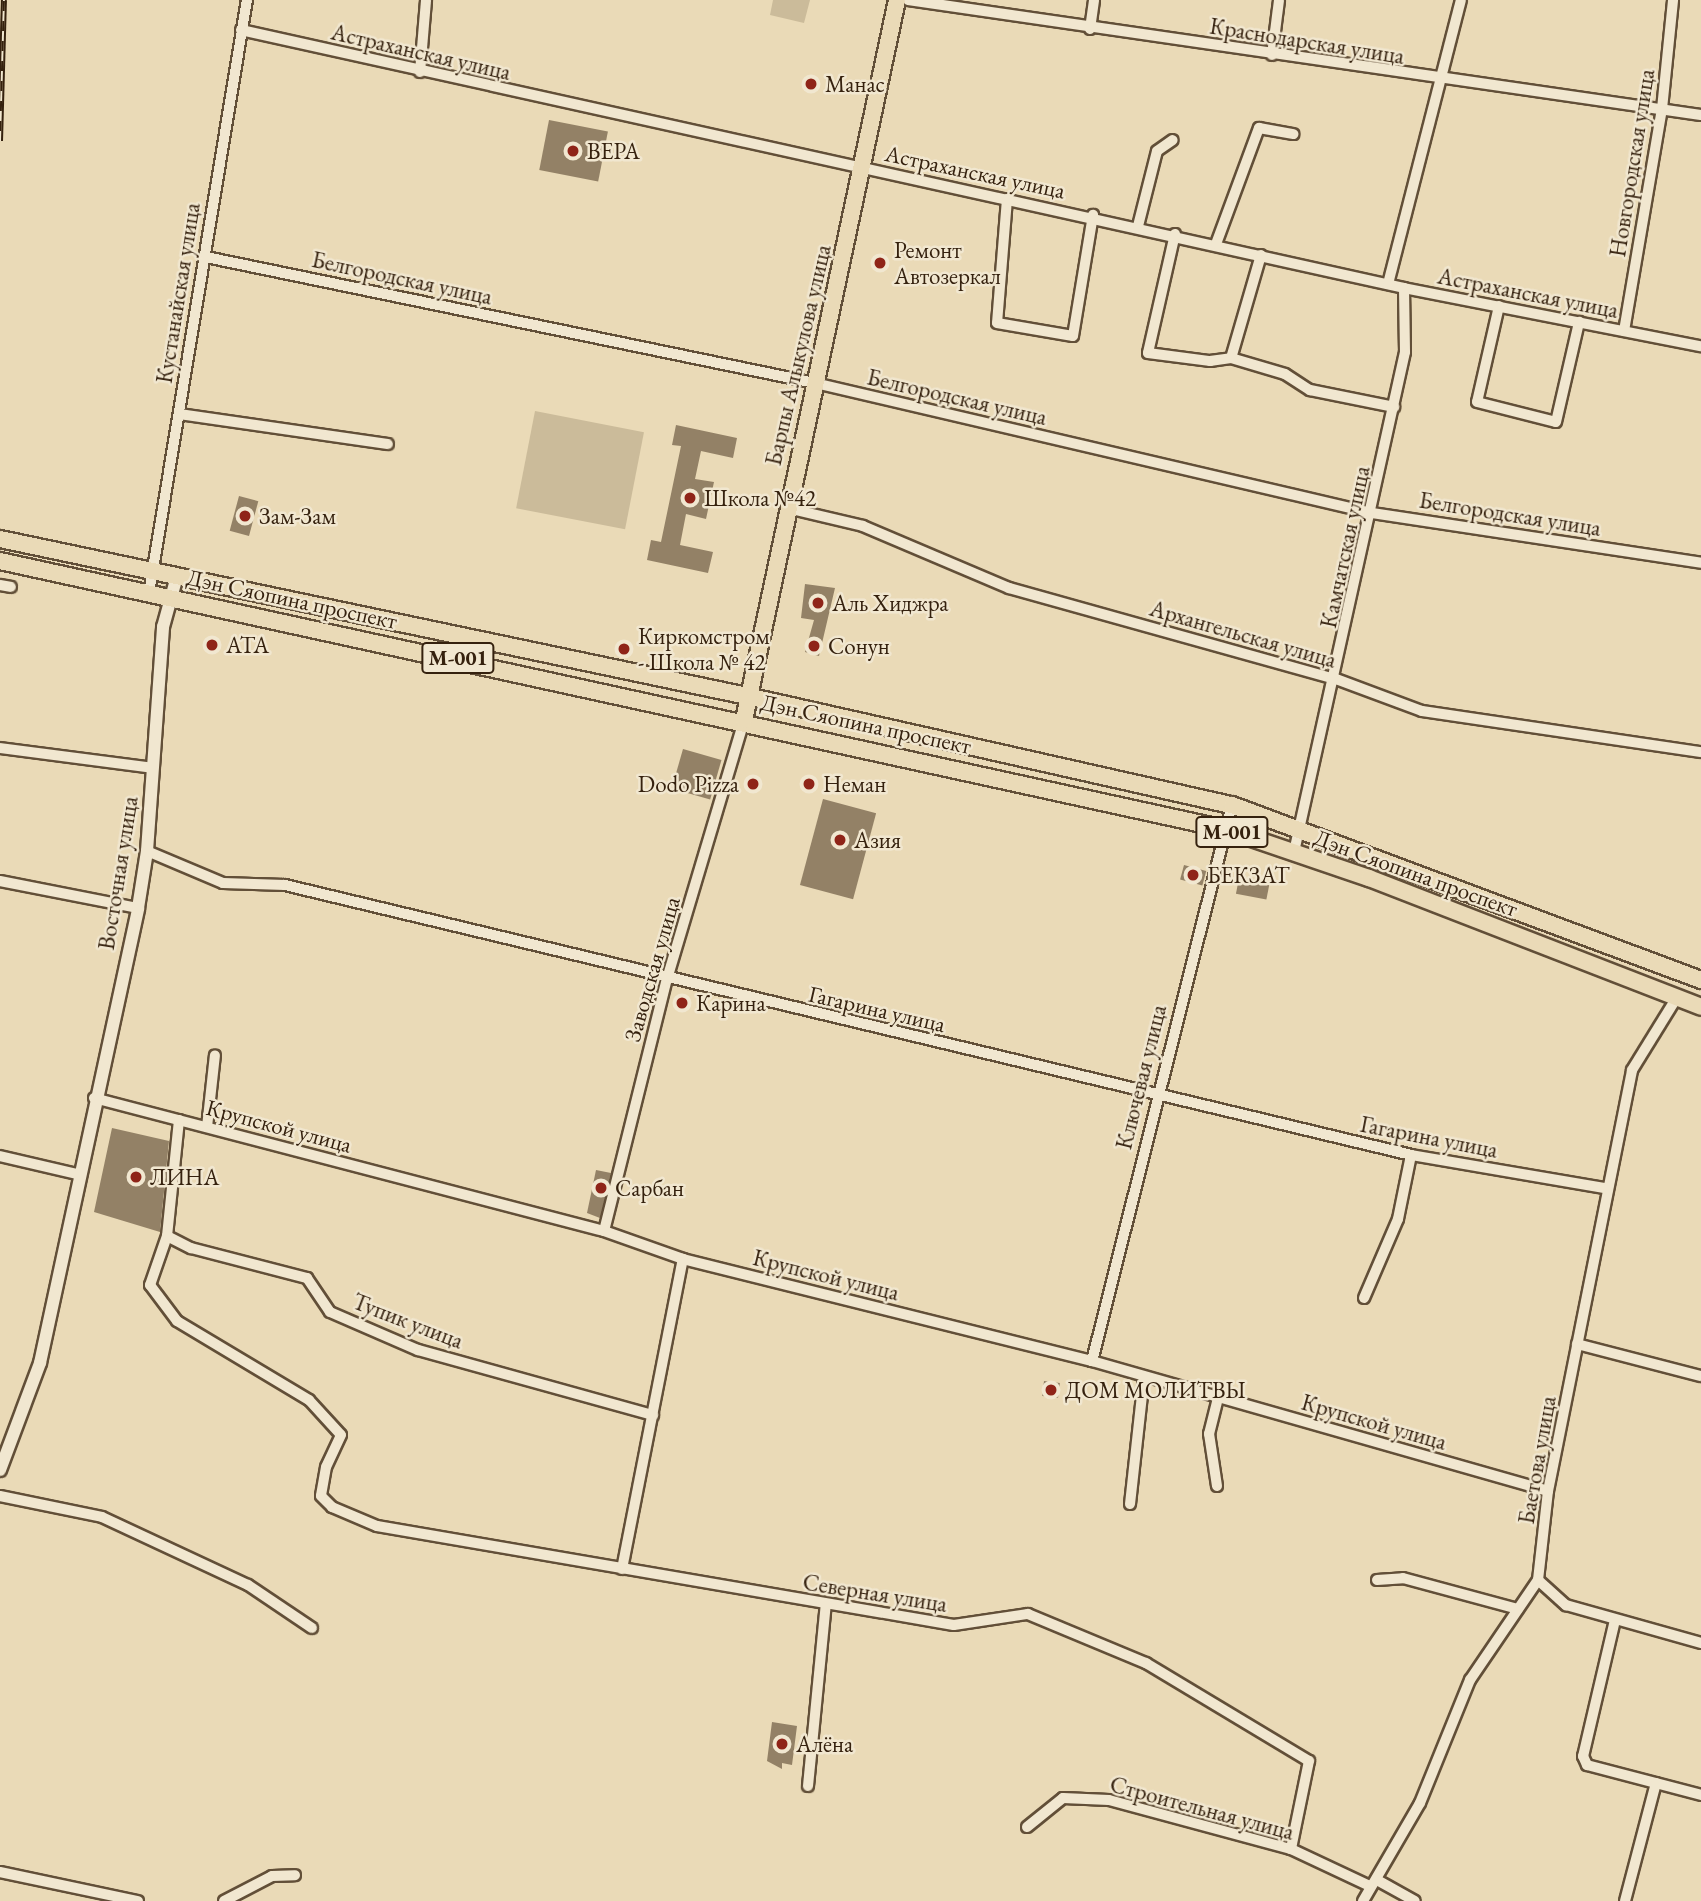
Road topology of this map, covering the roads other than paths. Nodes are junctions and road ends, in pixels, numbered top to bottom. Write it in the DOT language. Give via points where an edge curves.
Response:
graph roads {
  1 [pos="247,0"];
  2 [pos="426,0"];
  3 [pos="897,0"];
  4 [pos="908,0"];
  5 [pos="1094,0"];
  6 [pos="1279,0"];
  7 [pos="1461,0"];
  8 [pos="1673,0"];
  9 [pos="1090,29"];
  10 [pos="242,30"];
  11 [pos="1272,55"];
  12 [pos="420,72"];
  13 [pos="1443,81"];
  14 [pos="1662,109"];
  15 [pos="1701,115"];
  16 [pos="1293,134"];
  17 [pos="1173,140"];
  18 [pos="863,168"];
  19 [pos="1007,199"];
  20 [pos="1093,215"];
  21 [pos="1138,226"];
  22 [pos="1175,234"];
  23 [pos="1216,244"];
  24 [pos="1261,255"];
  25 [pos="206,257"];
  26 [pos="1388,284"];
  27 [pos="1404,288"];
  28 [pos="1499,306"];
  29 [pos="1579,322"];
  30 [pos="1624,331"];
  31 [pos="1701,346"];
  32 [pos="1231,358"];
  33 [pos="815,383"];
  34 [pos="1394,407"];
  35 [pos="179,414"];
  36 [pos="388,444"];
  37 [pos="787,508"];
  38 [pos="1372,513"];
  39 [pos="0,539"];
  40 [pos="0,561"];
  41 [pos="1701,563"];
  42 [pos="152,570"];
  43 [pos="177,576"];
  44 [pos="149,593"];
  45 [pos="172,597"];
  46 [pos="1336,679"];
  47 [pos="747,696"];
  48 [pos="744,720"];
  49 [pos="0,748"];
  50 [pos="1701,752"];
  51 [pos="153,768"];
  52 [pos="1231,805"];
  53 [pos="1224,829"];
  54 [pos="1302,829"];
  55 [pos="148,851"];
  56 [pos="1294,852"];
  57 [pos="0,881"];
  58 [pos="138,908"];
  59 [pos="667,979"];
  60 [pos="1701,980"];
  61 [pos="1677,997"];
  62 [pos="1701,1007"];
  63 [pos="215,1055"];
  64 [pos="1156,1095"];
  65 [pos="94,1098"];
  66 [pos="178,1120"];
  67 [pos="207,1127"];
  68 [pos="1411,1155"];
  69 [pos="0,1156"];
  70 [pos="77,1174"];
  71 [pos="1605,1188"];
  72 [pos="604,1231"];
  73 [pos="167,1236"];
  74 [pos="683,1259"];
  75 [pos="1364,1298"];
  76 [pos="1577,1344"];
  77 [pos="1092,1361"];
  78 [pos="1701,1376"];
  79 [pos="1144,1377"];
  80 [pos="1219,1398"];
  81 [pos="653,1415"];
  82 [pos="0,1470"];
  83 [pos="1217,1486"];
  84 [pos="1548,1491"];
  85 [pos="0,1496"];
  86 [pos="1130,1504"];
  87 [pos="622,1569"];
  88 [pos="1377,1580"];
  89 [pos="1538,1580"];
  90 [pos="826,1604"];
  91 [pos="1518,1609"];
  92 [pos="1615,1620"];
  93 [pos="312,1628"];
  94 [pos="1701,1643"];
  95 [pos="1656,1783"];
  96 [pos="808,1786"];
  97 [pos="1701,1795"];
  98 [pos="1027,1827"];
  99 [pos="1291,1849"];
  100 [pos="0,1872"];
  101 [pos="295,1875"];
  102 [pos="1373,1883"];
  103 [pos="138,1901"];
  104 [pos="224,1901"];
  105 [pos="1363,1901"];
  106 [pos="1415,1901"];
  107 [pos="1625,1901"];
  1 -- 10 [label="street, Кустанайская улица"];
  2 -- 12 [label="street"];
  3 -- 18 [label="main road, Барпы Алыкулова улица"];
  4 -- 9 [label="street, Краснодарская улица"];
  5 -- 9 [label="street"];
  6 -- 11 [label="street"];
  7 -- 13 [label="street"];
  8 -- 14 [label="street, Новгородская улица"];
  9 -- 11 [label="street, Краснодарская улица"];
  10 -- 12 [label="street, Астраханская улица"];
  10 -- 25 [label="street, Кустанайская улица"];
  11 -- 13 [label="street, Краснодарская улица"];
  12 -- 18 [label="street, Астраханская улица"];
  13 -- 14 [label="street, Краснодарская улица" via="1535,88"];
  13 -- 26 [label="street"];
  14 -- 15 [label="street, Краснодарская улица"];
  14 -- 30 [label="street, Новгородская улица"];
  16 -- 23 [label="street" via="1259,128"];
  17 -- 21 [label="street" via="1157,151"];
  18 -- 19 [label="street, Астраханская улица"];
  18 -- 33 [label="main road, Барпы Алыкулова улица"];
  19 -- 20 [label="street, Астраханская улица"];
  19 -- 20 [label="street" via="997,323 1073,336"];
  20 -- 21 [label="street, Астраханская улица"];
  21 -- 22 [label="street, Астраханская улица"];
  22 -- 23 [label="street, Астраханская улица"];
  22 -- 32 [label="street" via="1148,353 1210,361"];
  23 -- 24 [label="street, Астраханская улица"];
  24 -- 26 [label="street, Астраханская улица"];
  24 -- 32 [label="street"];
  25 -- 33 [label="street, Белгородская улица"];
  25 -- 35 [label="street, Кустанайская улица"];
  26 -- 27 [label="street, Астраханская улица"];
  27 -- 28 [label="street, Астраханская улица"];
  27 -- 34 [label="street, Камчатская улица" via="1405,352"];
  28 -- 29 [label="street, Астраханская улица"];
  28 -- 29 [label="street" via="1477,401 1556,422"];
  29 -- 30 [label="street, Астраханская улица"];
  30 -- 31 [label="street, Астраханская улица"];
  32 -- 34 [label="street" via="1285,374 1310,390"];
  33 -- 37 [label="main road, Барпы Алыкулова улица"];
  33 -- 38 [label="street, Белгородская улица"];
  34 -- 38 [label="street, Камчатская улица"];
  35 -- 36 [label="street"];
  35 -- 42 [label="street, Кустанайская улица"];
  37 -- 46 [label="street, Архангельская улица" via="863,526 1009,588"];
  37 -- 47 [label="main road, Барпы Алыкулова улица"];
  38 -- 41 [label="street, Белгородская улица"];
  38 -- 46 [label="street, Камчатская улица"];
  39 -- 42 [label="main road, Дэн Сяопина проспект / M-001"];
  40 -- 44 [label="main road, Дэн Сяопина проспект / M-001"];
  42 -- 43 [label="main road, Дэн Сяопина проспект / M-001"];
  42 -- 44 [label="street, Кустанайская улица"];
  43 -- 45 [label="street, Восточная улица"];
  43 -- 47 [label="main road, Дэн Сяопина проспект / M-001"];
  44 -- 45 [label="main road, Дэн Сяопина проспект / M-001"];
  45 -- 48 [label="main road, Дэн Сяопина проспект / M-001"];
  45 -- 51 [label="street, Восточная улица" via="163,627"];
  46 -- 50 [label="street, Архангельская улица" via="1422,711"];
  46 -- 54 [label="street, Камчатская улица"];
  47 -- 48 [label="main road, Барпы Алыкулова улица"];
  47 -- 52 [label="main road, Дэн Сяопина проспект / M-001"];
  48 -- 53 [label="main road, Дэн Сяопина проспект / M-001"];
  48 -- 59 [label="street, Заводская улица"];
  49 -- 51 [label="street"];
  51 -- 55 [label="street, Восточная улица"];
  52 -- 53 [label="street, Ключевая улица"];
  52 -- 54 [label="main road, Дэн Сяопина проспект / M-001"];
  53 -- 56 [label="main road, Дэн Сяопина проспект / M-001"];
  53 -- 64 [label="street, Ключевая улица"];
  54 -- 56 [label="street, Камчатская улица"];
  54 -- 60 [label="main road, Дэн Сяопина проспект / M-001"];
  55 -- 58 [label="street, Восточная улица"];
  55 -- 59 [label="street, Гагарина улица" via="223,883 285,884"];
  56 -- 61 [label="main road, Дэн Сяопина проспект / M-001"];
  57 -- 58 [label="street"];
  58 -- 65 [label="street, Восточная улица"];
  59 -- 64 [label="street, Гагарина улица"];
  59 -- 72 [label="street, Заводская улица"];
  61 -- 62 [label="main road, Дэн Сяопина проспект / M-001"];
  61 -- 71 [label="street, Баетова улица" via="1632,1070"];
  63 -- 67 [label="street"];
  64 -- 68 [label="street, Гагарина улица"];
  64 -- 77 [label="street, Ключевая улица"];
  65 -- 66 [label="street, Крупской улица"];
  65 -- 70 [label="street, Восточная улица"];
  66 -- 67 [label="street, Крупской улица"];
  66 -- 73 [label="street"];
  67 -- 72 [label="street, Крупской улица"];
  68 -- 71 [label="street, Гагарина улица"];
  68 -- 75 [label="street" via="1398,1219"];
  69 -- 70 [label="street"];
  70 -- 82 [label="street" via="40,1363"];
  71 -- 76 [label="street, Баетова улица"];
  72 -- 74 [label="street, Крупской улица"];
  73 -- 81 [label="street, Тупик улица" via="191,1248 307,1278 330,1312 418,1350"];
  73 -- 87 [label="street, Северная улица" via="150,1285 177,1321 309,1400 341,1435 326,1467 321,1496 331,1507 377,1526"];
  74 -- 77 [label="street, Крупской улица"];
  74 -- 81 [label="street"];
  76 -- 78 [label="street"];
  76 -- 84 [label="street, Баетова улица"];
  77 -- 79 [label="street, Крупской улица"];
  79 -- 80 [label="street, Крупской улица"];
  79 -- 86 [label="street"];
  80 -- 83 [label="street" via="1209,1434"];
  80 -- 84 [label="street, Крупской улица"];
  81 -- 87 [label="street"];
  84 -- 89 [label="street, Баетова улица"];
  85 -- 93 [label="street" via="102,1517 248,1585"];
  87 -- 90 [label="street, Северная улица"];
  88 -- 91 [label="street" via="1403,1578"];
  89 -- 91 [label="street, Баетова улица"];
  89 -- 92 [label="street" via="1566,1605"];
  90 -- 96 [label="street"];
  90 -- 99 [label="street, Северная улица" via="954,1626 1028,1614 1146,1662 1309,1761"];
  91 -- 102 [label="street, Баетова улица" via="1470,1680 1420,1803"];
  92 -- 94 [label="street"];
  92 -- 95 [label="street" via="1583,1756 1587,1766"];
  95 -- 97 [label="street"];
  95 -- 107 [label="street"];
  98 -- 99 [label="street, Строительная улица" via="1063,1798 1108,1800"];
  99 -- 102 [label="street, Строительная улица"];
  100 -- 103 [label="street"];
  101 -- 104 [label="street" via="272,1876"];
  102 -- 105 [label="street, Баетова улица"];
  102 -- 106 [label="street, Строительная улица"];
}
